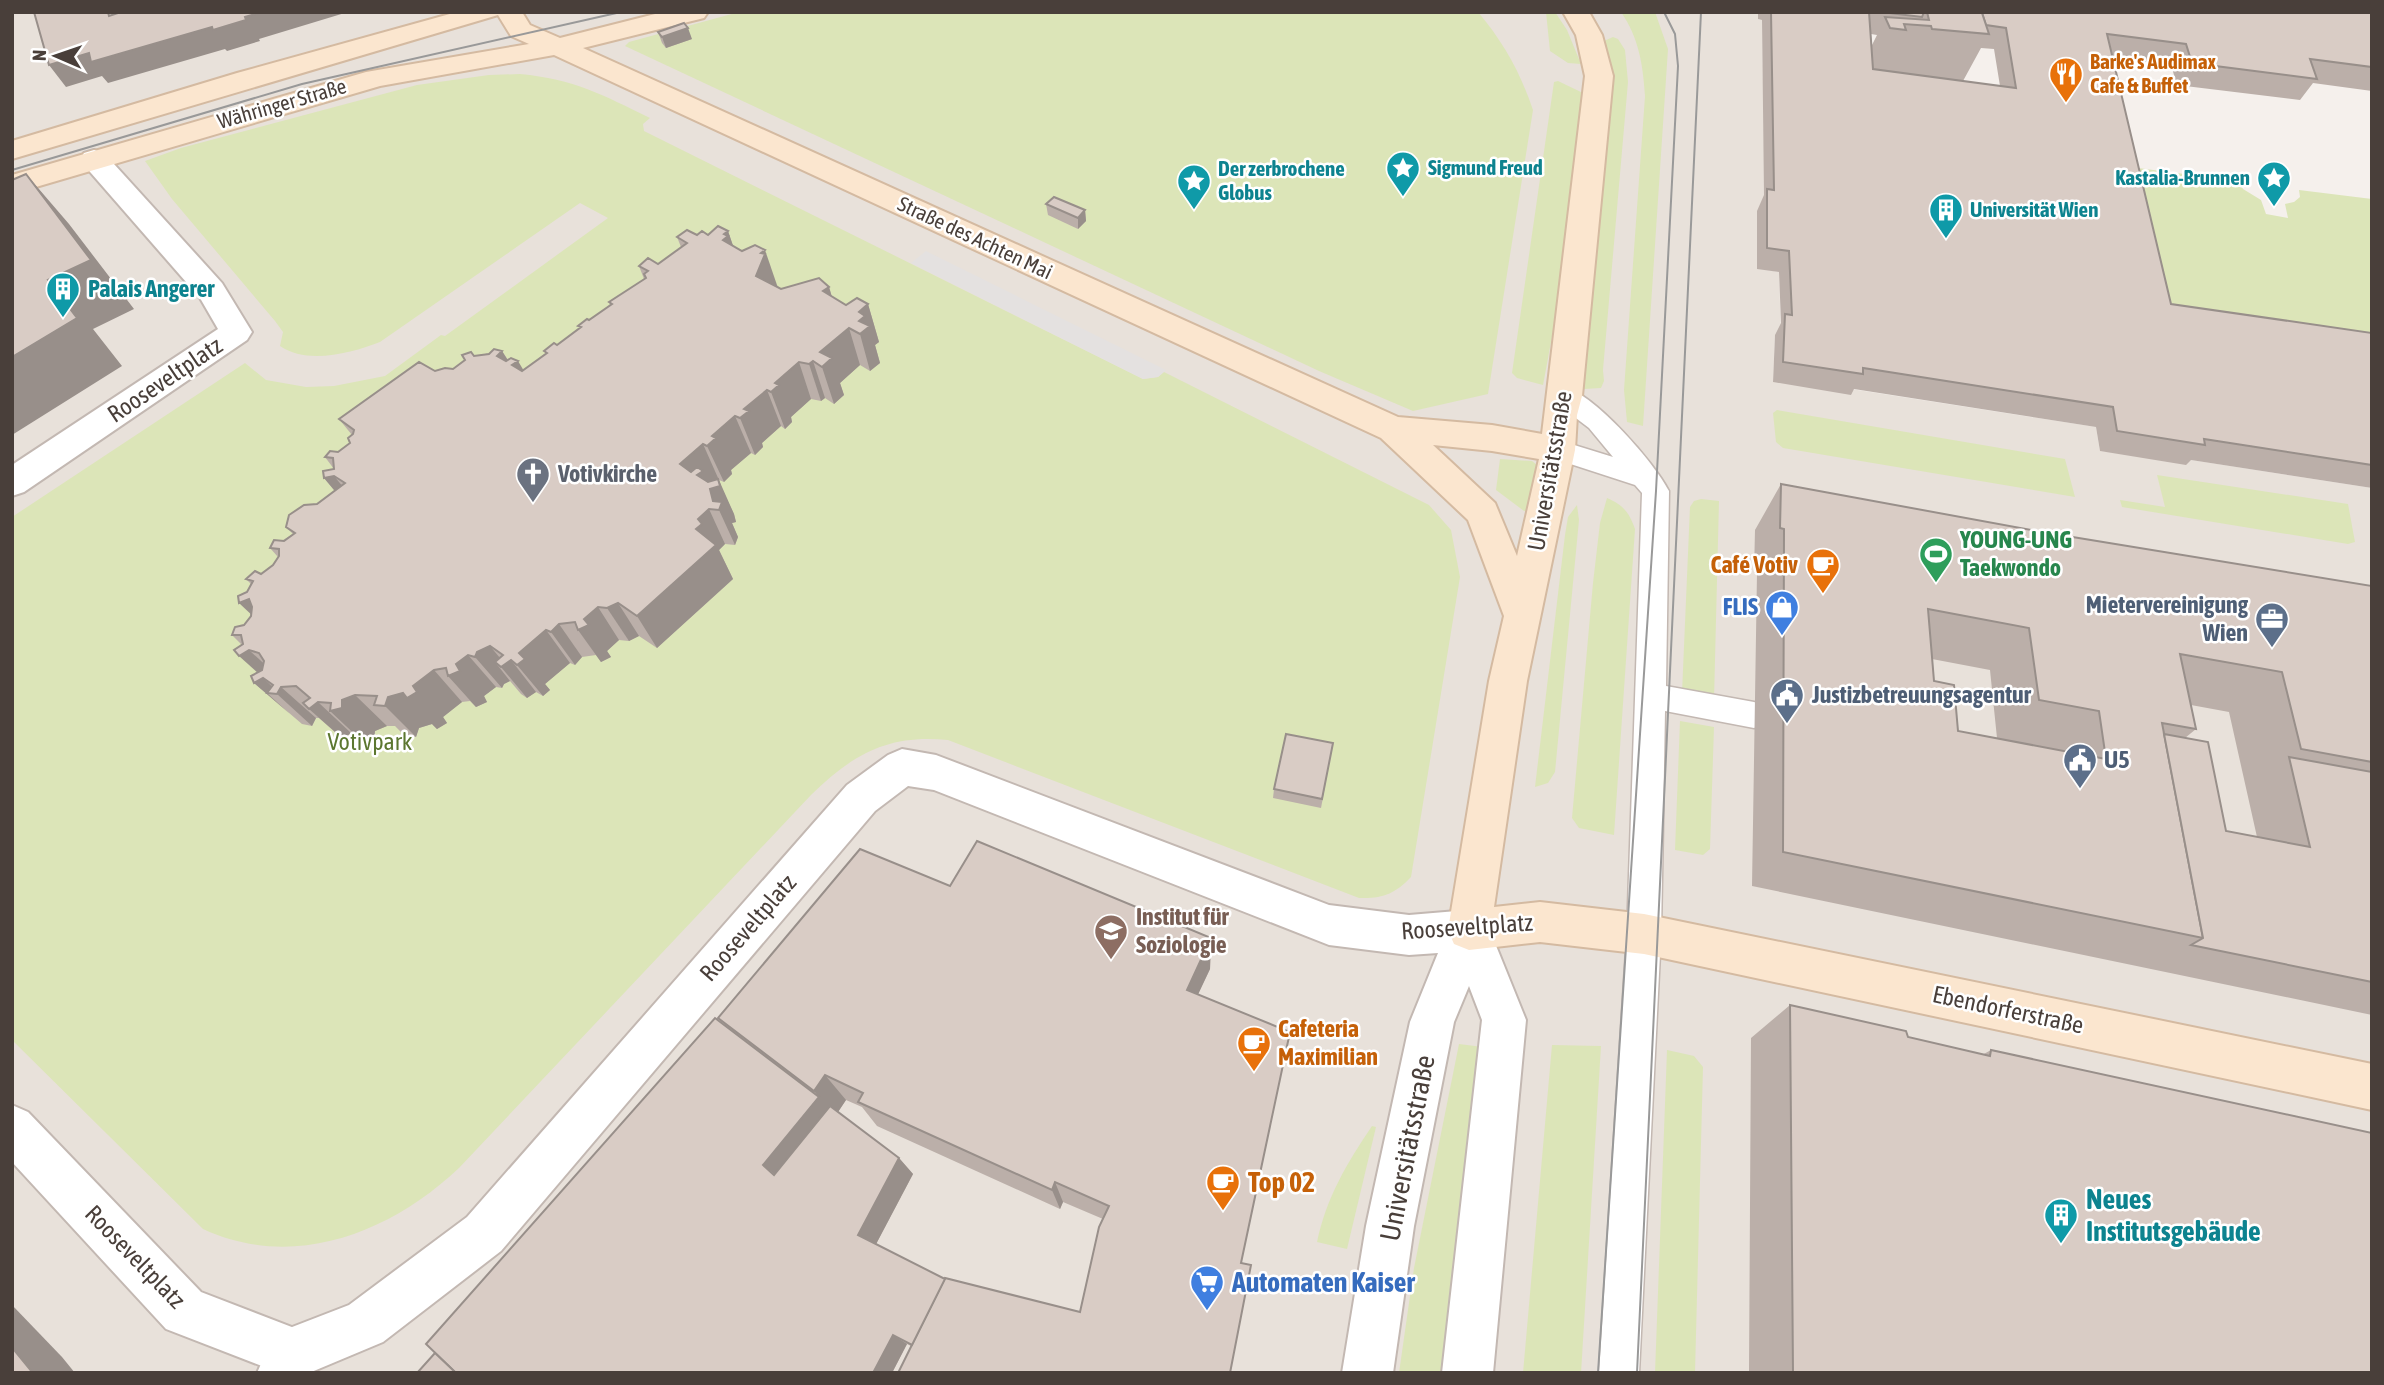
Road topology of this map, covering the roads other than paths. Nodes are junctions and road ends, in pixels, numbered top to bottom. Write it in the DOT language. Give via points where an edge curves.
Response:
graph roads {
  1 [pos="487,12"];
  2 [pos="509,12"];
  3 [pos="695,12"];
  4 [pos="1576,12"];
  5 [pos="576,14"];
  6 [pos="557,47"];
  7 [pos="12,150"];
  8 [pos="94,159"];
  9 [pos="12,184"];
  10 [pos="1565,396"];
  11 [pos="1393,429"];
  12 [pos="1558,450"];
  13 [pos="1644,477"];
  14 [pos="12,483"];
  15 [pos="1521,614"];
  16 [pos="1651,695"];
  17 [pos="1754,715"];
  18 [pos="1469,930"];
  19 [pos="1644,934"];
  20 [pos="2372,1087"];
  21 [pos="12,1128"];
  22 [pos="287,1362"];
  23 [pos="1367,1373"];
  24 [pos="1467,1373"];
  25 [pos="1619,1373"];
  1 -- 7 [label="main road, Währinger Straße"];
  2 -- 6 [label="main road, Straße des Achten Mai" via="520,30"];
  3 -- 6 [label="main road, Währinger Straße"];
  4 -- 10 [label="main road, Universitätsstraße" via="1589,35 1599,76"];
  5 -- 6 [label="main road"];
  6 -- 8 [label="main road, Währinger Straße" via="376,78"];
  6 -- 11 [label="main road, Straße des Achten Mai"];
  8 -- 9 [label="main road, Währinger Straße"];
  8 -- 14 [label="street, Rooseveltplatz" via="211,291 236,332"];
  10 -- 12 [label="main road, Universitätsstraße"];
  10 -- 13 [label="lane" via="1598,421"];
  11 -- 12 [label="main road, Straße des Achten Mai" via="1492,438"];
  11 -- 15 [label="main road, Straße des Achten Mai" via="1483,513"];
  12 -- 13 [label="lane"];
  12 -- 15 [label="main road, Universitätsstraße"];
  13 -- 16 [label="lane" via="1656,491"];
  15 -- 18 [label="main road, Universitätsstraße"];
  16 -- 17 [label="lane"];
  16 -- 19 [label="lane"];
  18 -- 19 [label="main road, Rooseveltplatz" via="1540,922"];
  18 -- 22 [label="street, Rooseveltplatz" via="1409,935 1329,925 936,773 902,767 860,798 484,1234 365,1324"];
  18 -- 23 [label="street, Universitätsstraße" via="1432,1022 1390,1226"];
  18 -- 24 [label="street, Universitätsstraße" via="1504,1020"];
  19 -- 20 [label="main road, Ebendorferstraße"];
  19 -- 25 [label="lane"];
  21 -- 22 [label="street, Rooseveltplatz" via="184,1311"];
}
